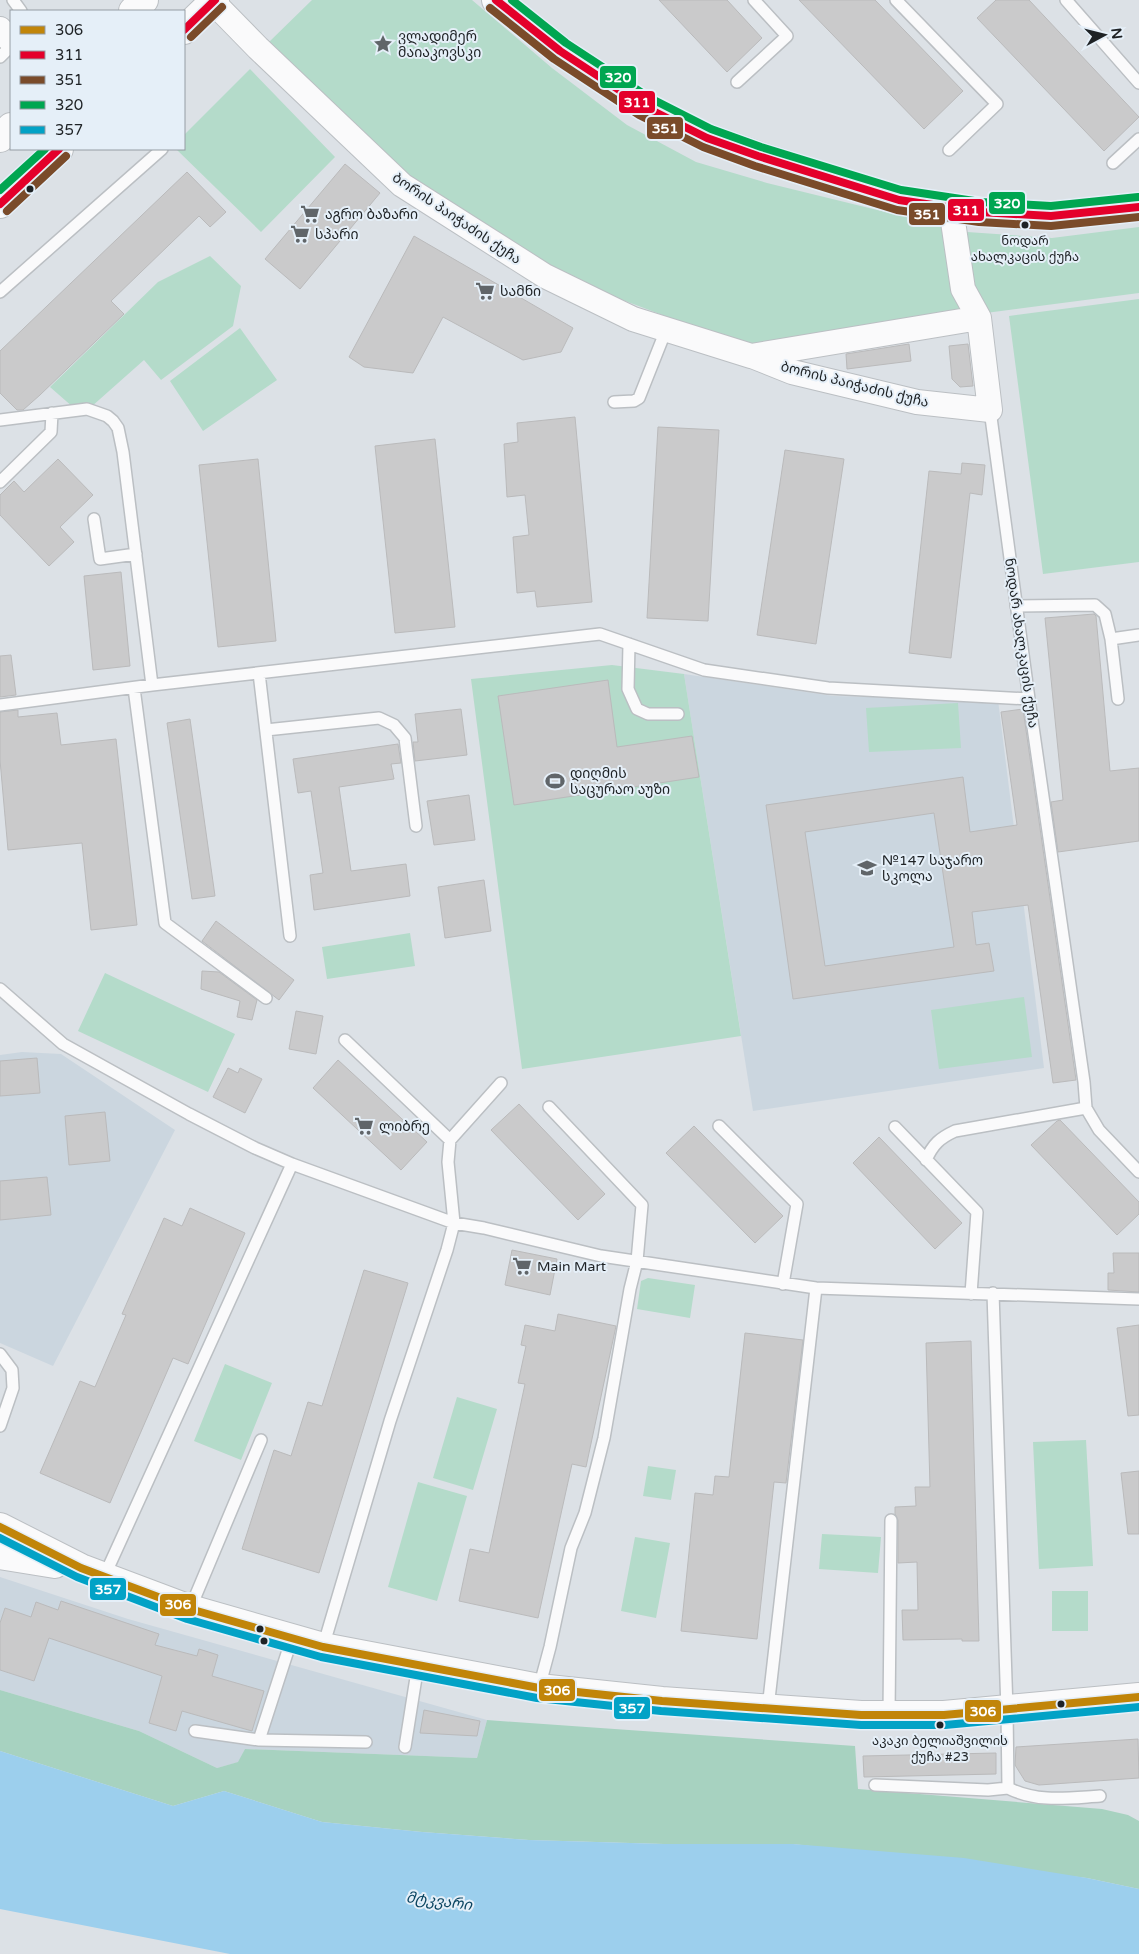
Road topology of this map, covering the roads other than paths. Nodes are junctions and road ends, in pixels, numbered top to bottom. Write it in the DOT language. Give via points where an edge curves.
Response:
graph roads {
  1 [pos="144,0"];
  2 [pos="496,0"];
  3 [pos="754,0"];
  4 [pos="896,0"];
  5 [pos="1066,0"];
  6 [pos="214,1"];
  7 [pos="133,10"];
  8 [pos="0,29"];
  9 [pos="185,29"];
  10 [pos="10,40"];
  11 [pos="10,47"];
  12 [pos="0,57"];
  13 [pos="737,82"];
  14 [pos="1139,83"];
  15 [pos="10,128"];
  16 [pos="0,138"];
  17 [pos="1139,139"];
  18 [pos="57,150"];
  19 [pos="161,150"];
  20 [pos="949,150"];
  21 [pos="1113,163"];
  22 [pos="0,204"];
  23 [pos="1139,207"];
  24 [pos="951,208"];
  25 [pos="0,292"];
  26 [pos="979,318"];
  27 [pos="666,330"];
  28 [pos="751,356"];
  29 [pos="614,402"];
  30 [pos="990,410"];
  31 [pos="52,413"];
  32 [pos="0,420"];
  33 [pos="0,482"];
  34 [pos="94,519"];
  35 [pos="136,554"];
  36 [pos="1016,606"];
  37 [pos="1139,635"];
  38 [pos="1111,639"];
  39 [pos="629,644"];
  40 [pos="259,673"];
  41 [pos="152,685"];
  42 [pos="134,688"];
  43 [pos="1029,699"];
  44 [pos="1118,699"];
  45 [pos="0,705"];
  46 [pos="678,714"];
  47 [pos="266,730"];
  48 [pos="416,826"];
  49 [pos="290,936"];
  50 [pos="0,989"];
  51 [pos="266,998"];
  52 [pos="345,1040"];
  53 [pos="501,1083"];
  54 [pos="549,1107"];
  55 [pos="1086,1108"];
  56 [pos="719,1126"];
  57 [pos="895,1127"];
  58 [pos="450,1140"];
  59 [pos="926,1160"];
  60 [pos="292,1164"];
  61 [pos="1139,1172"];
  62 [pos="454,1223"];
  63 [pos="637,1261"];
  64 [pos="783,1284"];
  65 [pos="816,1288"];
  66 [pos="993,1293"];
  67 [pos="971,1294"];
  68 [pos="1139,1299"];
  69 [pos="0,1354"];
  70 [pos="0,1426"];
  71 [pos="261,1440"];
  72 [pos="891,1520"];
  73 [pos="0,1527"];
  74 [pos="0,1555"];
  75 [pos="92,1572"];
  76 [pos="190,1609"];
  77 [pos="292,1638"];
  78 [pos="322,1646"];
  79 [pos="418,1665"];
  80 [pos="539,1688"];
  81 [pos="1139,1697"];
  82 [pos="768,1708"];
  83 [pos="1007,1710"];
  84 [pos="889,1715"];
  85 [pos="195,1731"];
  86 [pos="259,1740"];
  87 [pos="366,1742"];
  88 [pos="404,1747"];
  89 [pos="875,1785"];
  90 [pos="1008,1788"];
  91 [pos="1100,1796"];
  1 -- 7 [label="main road"];
  2 -- 24 [label="main road" via="560,51 645,107 707,138 899,200"];
  3 -- 13 [label="lane" via="787,36"];
  4 -- 20 [label="lane" via="997,104"];
  5 -- 14 [label="lane"];
  6 -- 9 [label="main road"];
  6 -- 27 [label="street, ბორის პაიჭაძის ქუჩა" via="258,48 402,185 545,276 633,319"];
  8 -- 10 [label="street"];
  11 -- 12 [label="lane"];
  15 -- 16 [label="main road"];
  17 -- 21 [label="lane"];
  18 -- 22 [label="main road"];
  19 -- 25 [label="lane"];
  23 -- 24 [label="main road" via="1051,216"];
  24 -- 26 [label="street, ნოდარ ახალკაცის ქუჩა" via="962,289"];
  26 -- 28 [label="street, ბორის პაიჭაძის ქუჩა"];
  26 -- 30 [label="street, ნოდარ ახალკაცის ქუჩა"];
  27 -- 28 [label="street, ბორის პაიჭაძის ქუჩა"];
  27 -- 29 [label="lane" via="639,398"];
  28 -- 30 [label="street, ბორის პაიჭაძის ქუჩა" via="792,372 917,402"];
  30 -- 36 [label="lane, ნოდარ ახალკაცის ქუჩა"];
  31 -- 32 [label="lane"];
  31 -- 33 [label="lane" via="51,432"];
  31 -- 35 [label="lane" via="87,409 107,416 118,428"];
  34 -- 35 [label="lane" via="100,559"];
  35 -- 41 [label="lane"];
  36 -- 38 [label="lane" via="1095,605 1105,614"];
  36 -- 43 [label="lane, ნოდარ ახალკაცის ქუჩა"];
  37 -- 38 [label="lane"];
  38 -- 44 [label="lane"];
  39 -- 40 [label="lane" via="600,634"];
  39 -- 43 [label="lane" via="704,670 828,688"];
  39 -- 46 [label="lane" via="628,689 637,709 648,714"];
  40 -- 41 [label="lane"];
  40 -- 47 [label="lane"];
  41 -- 42 [label="lane"];
  42 -- 45 [label="lane"];
  42 -- 51 [label="lane" via="165,923"];
  43 -- 55 [label="lane, ნოდარ ახალკაცის ქუჩა"];
  47 -- 48 [label="lane" via="379,718 394,725 405,738"];
  47 -- 49 [label="lane"];
  50 -- 60 [label="lane" via="63,1044 189,1114"];
  52 -- 58 [label="lane"];
  53 -- 58 [label="lane"];
  54 -- 63 [label="lane" via="642,1205"];
  55 -- 59 [label="lane" via="955,1131 936,1142"];
  55 -- 61 [label="lane" via="1099,1130"];
  56 -- 64 [label="lane" via="797,1204"];
  57 -- 59 [label="lane"];
  58 -- 62 [label="lane" via="448,1162"];
  59 -- 67 [label="lane" via="977,1212"];
  60 -- 62 [label="lane"];
  60 -- 75 [label="lane"];
  62 -- 63 [label="lane" via="600,1256"];
  62 -- 78 [label="lane"];
  63 -- 64 [label="lane"];
  63 -- 80 [label="lane" via="604,1438 585,1513 571,1548"];
  64 -- 65 [label="lane"];
  65 -- 67 [label="lane"];
  65 -- 82 [label="lane"];
  66 -- 67 [label="lane"];
  66 -- 68 [label="lane"];
  66 -- 83 [label="lane"];
  69 -- 70 [label="lane" via="12,1370 13,1388"];
  71 -- 76 [label="lane"];
  72 -- 84 [label="lane"];
  73 -- 75 [label="main road"];
  74 -- 75 [label="main road"];
  75 -- 76 [label="main road"];
  76 -- 77 [label="main road"];
  77 -- 78 [label="main road"];
  77 -- 86 [label="lane"];
  78 -- 79 [label="main road"];
  79 -- 80 [label="main road"];
  79 -- 88 [label="lane"];
  80 -- 82 [label="main road"];
  81 -- 83 [label="main road"];
  82 -- 84 [label="main road"];
  83 -- 84 [label="main road"];
  83 -- 90 [label="lane"];
  85 -- 86 [label="lane"];
  86 -- 87 [label="lane"];
  89 -- 90 [label="lane"];
  90 -- 91 [label="lane" via="1024,1796 1056,1799"];
}
